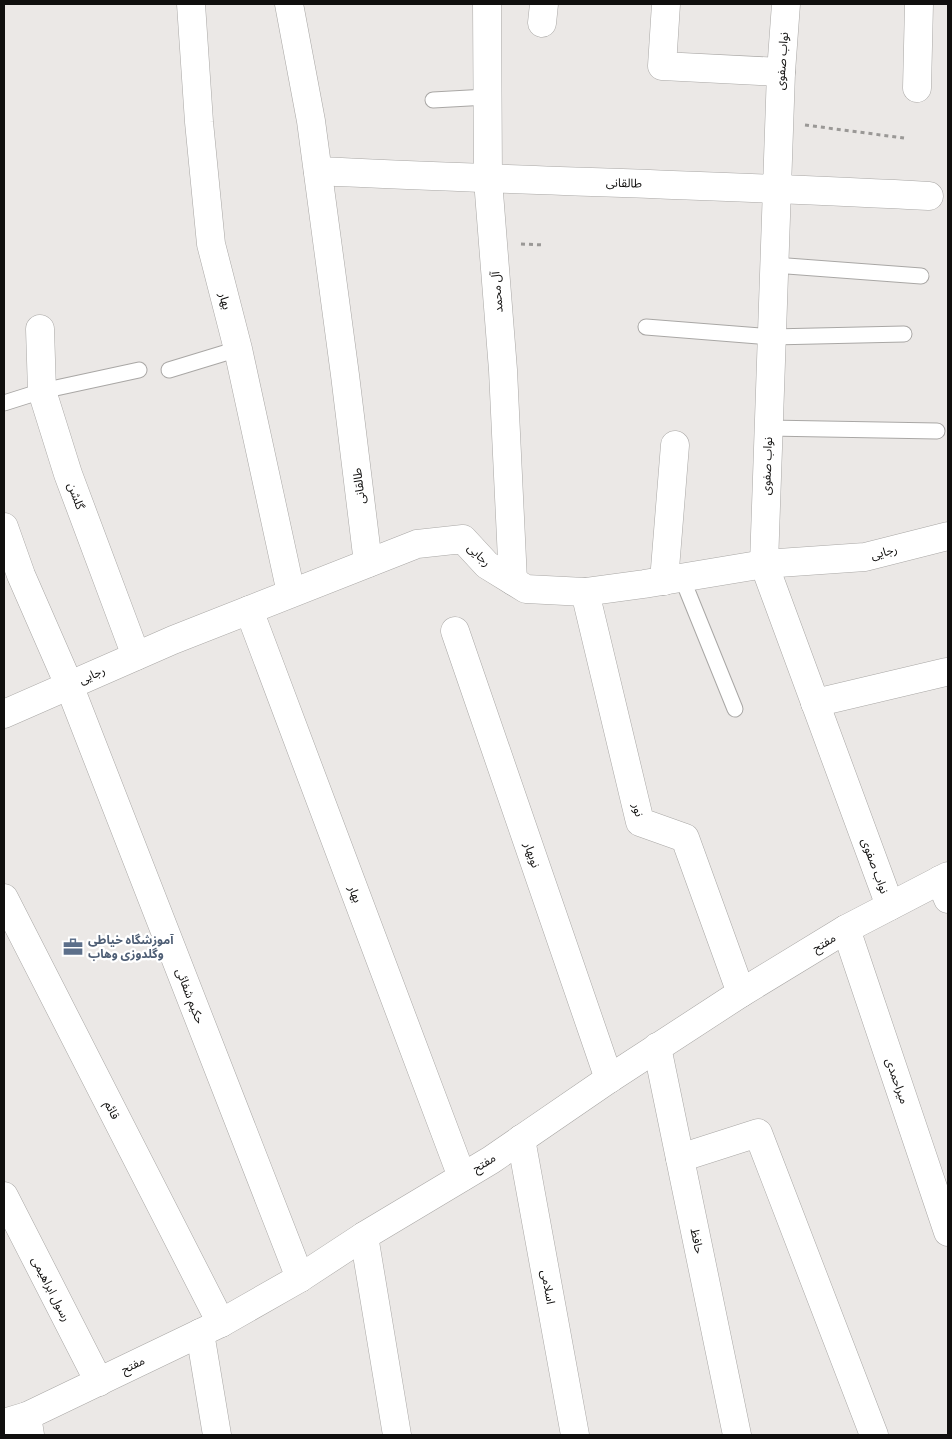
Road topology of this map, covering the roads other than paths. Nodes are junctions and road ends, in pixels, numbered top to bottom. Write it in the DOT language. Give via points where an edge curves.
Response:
graph roads {
  1 [pos="190,4"];
  2 [pos="289,4"];
  3 [pos="487,4"];
  4 [pos="666,4"];
  5 [pos="786,4"];
  6 [pos="919,4"];
  7 [pos="781,72"];
  8 [pos="917,88"];
  9 [pos="487,97"];
  10 [pos="433,100"];
  11 [pos="318,171"];
  12 [pos="488,180"];
  13 [pos="777,188"];
  14 [pos="929,196"];
  15 [pos="774,265"];
  16 [pos="921,276"];
  17 [pos="646,326"];
  18 [pos="40,330"];
  19 [pos="904,334"];
  20 [pos="772,336"];
  21 [pos="238,349"];
  22 [pos="139,370"];
  23 [pos="169,370"];
  24 [pos="42,391"];
  25 [pos="4,403"];
  26 [pos="768,428"];
  27 [pos="937,431"];
  28 [pos="675,446"];
  29 [pos="4,527"];
  30 [pos="948,536"];
  31 [pos="368,563"];
  32 [pos="764,564"];
  33 [pos="673,579"];
  34 [pos="513,581"];
  35 [pos="585,592"];
  36 [pos="291,594"];
  37 [pos="249,610"];
  38 [pos="455,631"];
  39 [pos="136,656"];
  40 [pos="946,672"];
  41 [pos="69,685"];
  42 [pos="815,703"];
  43 [pos="735,709"];
  44 [pos="4,714"];
  45 [pos="946,885"];
  46 [pos="4,898"];
  47 [pos="890,906"];
  48 [pos="846,929"];
  49 [pos="741,993"];
  50 [pos="658,1047"];
  51 [pos="609,1079"];
  52 [pos="521,1139"];
  53 [pos="680,1158"];
  54 [pos="462,1177"];
  55 [pos="4,1196"];
  56 [pos="948,1232"];
  57 [pos="364,1236"];
  58 [pos="300,1278"];
  59 [pos="211,1328"];
  60 [pos="99,1382"];
  61 [pos="20,1425"];
  62 [pos="217,1435"];
  63 [pos="397,1435"];
  64 [pos="576,1435"];
  65 [pos="737,1435"];
  66 [pos="874,1435"];
  1 -- 21 [label="street, بهار" via="211,244"];
  2 -- 11 [label="street, طالقانی"];
  3 -- 9 [label="street, آل محمد"];
  4 -- 7 [label="street" via="662,66"];
  5 -- 7 [label="street, نواب صفوی"];
  6 -- 8 [label="street"];
  7 -- 13 [label="street, نواب صفوی"];
  9 -- 10 [label="lane"];
  9 -- 12 [label="street, آل محمد"];
  11 -- 12 [label="street, طالقانی"];
  11 -- 31 [label="street, طالقانی"];
  12 -- 13 [label="street, طالقانی"];
  12 -- 34 [label="street, آل محمد" via="503,370"];
  13 -- 14 [label="street, طالقانی"];
  13 -- 15 [label="street, نواب صفوی"];
  15 -- 16 [label="lane"];
  15 -- 20 [label="street, نواب صفوی"];
  17 -- 20 [label="lane"];
  18 -- 24 [label="street, گلشن"];
  19 -- 20 [label="lane"];
  20 -- 26 [label="street, نواب صفوی"];
  21 -- 23 [label="lane"];
  21 -- 36 [label="street, بهار"];
  22 -- 24 [label="lane"];
  24 -- 25 [label="lane"];
  24 -- 39 [label="street, گلشن" via="68,474"];
  26 -- 27 [label="lane"];
  26 -- 32 [label="street, نواب صفوی"];
  28 -- 33 [label="street"];
  29 -- 41 [label="street, حکیم شفائی"];
  30 -- 32 [label="street, رجایی" via="865,557"];
  31 -- 34 [label="street, رجایی" via="417,544 463,539 488,565"];
  31 -- 36 [label="street, رجایی"];
  32 -- 33 [label="street, رجایی"];
  32 -- 42 [label="street, نواب صفوی"];
  33 -- 35 [label="street, رجایی"];
  33 -- 43 [label="lane"];
  34 -- 35 [label="street, رجایی" via="526,589"];
  35 -- 49 [label="street, نور" via="640,822 684,838"];
  36 -- 37 [label="street, رجایی"];
  37 -- 39 [label="street, رجایی"];
  37 -- 54 [label="street, بهار"];
  38 -- 51 [label="street, نوبهار"];
  39 -- 41 [label="street, رجایی"];
  40 -- 42 [label="street"];
  41 -- 44 [label="street, رجایی"];
  41 -- 58 [label="street, حکیم شفائی"];
  42 -- 47 [label="street, نواب صفوی"];
  45 -- 47 [label="street, مفتح"];
  46 -- 59 [label="street, قائم"];
  47 -- 48 [label="street, مفتح"];
  48 -- 49 [label="street, مفتح"];
  48 -- 56 [label="street, میراحمدی"];
  49 -- 50 [label="street, مفتح"];
  50 -- 51 [label="street, مفتح"];
  50 -- 53 [label="street, حافظ"];
  51 -- 52 [label="street, مفتح"];
  52 -- 54 [label="street, مفتح"];
  52 -- 64 [label="street, اسلامی"];
  53 -- 65 [label="street, حافظ"];
  53 -- 66 [label="street" via="758,1133"];
  54 -- 57 [label="street, مفتح"];
  55 -- 60 [label="street, رسول ابراهیمی"];
  57 -- 58 [label="street, مفتح"];
  57 -- 63 [label="street"];
  58 -- 59 [label="street, مفتح"];
  59 -- 60 [label="street, مفتح"];
  59 -- 62 [label="street, قائم"];
  60 -- 61 [label="street, مفتح"];
}
